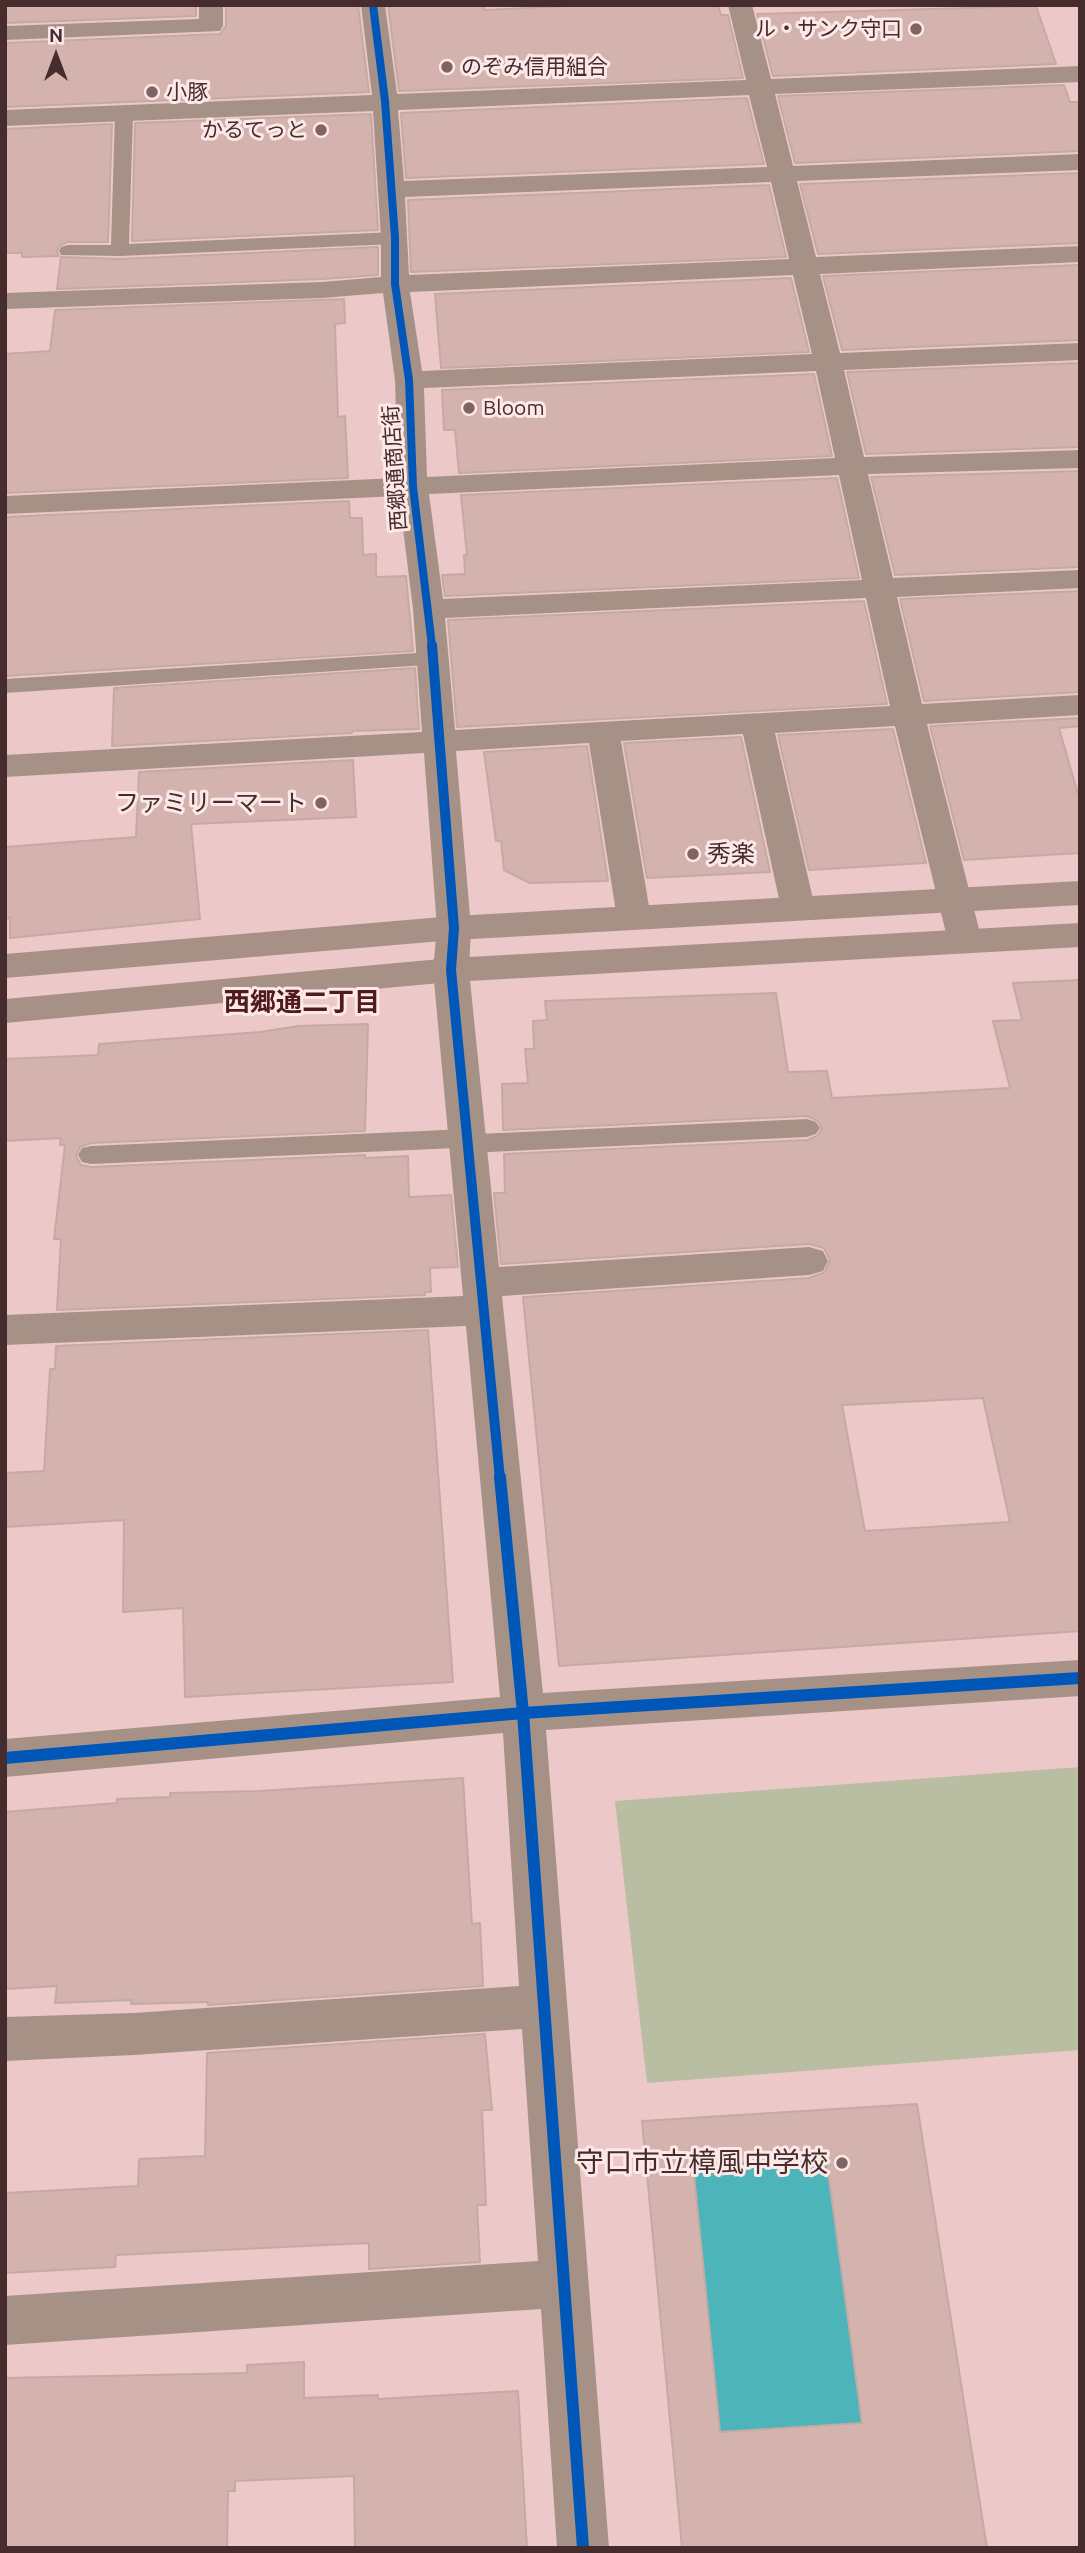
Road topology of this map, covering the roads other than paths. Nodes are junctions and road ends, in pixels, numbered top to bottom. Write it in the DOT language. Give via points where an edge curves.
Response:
graph roads {
  1 [pos="211,5"];
  2 [pos="373,5"];
  3 [pos="740,5"];
  4 [pos="5,33"];
  5 [pos="1080,74"];
  6 [pos="759,87"];
  7 [pos="385,101"];
  8 [pos="124,114"];
  9 [pos="5,118"];
  10 [pos="1080,162"];
  11 [pos="780,174"];
  12 [pos="390,190"];
  13 [pos="395,238"];
  14 [pos="120,250"];
  15 [pos="68,251"];
  16 [pos="1080,254"];
  17 [pos="803,265"];
  18 [pos="395,284"];
  19 [pos="5,301"];
  20 [pos="1080,351"];
  21 [pos="828,362"];
  22 [pos="409,380"];
  23 [pos="1080,459"];
  24 [pos="851,466"];
  25 [pos="412,487"];
  26 [pos="5,505"];
  27 [pos="1080,579"];
  28 [pos="881,588"];
  29 [pos="429,609"];
  30 [pos="433,659"];
  31 [pos="5,686"];
  32 [pos="1078,712"];
  33 [pos="908,713"];
  34 [pos="756,722"];
  35 [pos="603,730"];
  36 [pos="440,739"];
  37 [pos="5,766"];
  38 [pos="1080,893"];
  39 [pos="954,899"];
  40 [pos="798,908"];
  41 [pos="634,918"];
  42 [pos="454,928"];
  43 [pos="1080,935"];
  44 [pos="965,941"];
  45 [pos="5,966"];
  46 [pos="451,970"];
  47 [pos="5,1010"];
  48 [pos="807,1128"];
  49 [pos="468,1141"];
  50 [pos="91,1156"];
  51 [pos="809,1261"];
  52 [pos="482,1297"];
  53 [pos="5,1330"];
  54 [pos="1080,1678"];
  55 [pos="523,1713"];
  56 [pos="5,1758"];
  57 [pos="542,2006"];
  58 [pos="5,2039"];
  59 [pos="563,2283"];
  60 [pos="5,2321"];
  61 [pos="583,2548"];
  1 -- 4 [label="street" via="211,26"];
  2 -- 7 [label="street, 西郷通商店街"];
  3 -- 6 [label="street"];
  5 -- 6 [label="street"];
  6 -- 7 [label="street"];
  6 -- 11 [label="street"];
  7 -- 8 [label="street"];
  7 -- 12 [label="street, 西郷通商店街"];
  8 -- 9 [label="street"];
  8 -- 14 [label="lane"];
  10 -- 11 [label="street"];
  11 -- 12 [label="street"];
  11 -- 17 [label="street"];
  12 -- 13 [label="street, 西郷通商店街"];
  13 -- 14 [label="lane"];
  13 -- 18 [label="street, 西郷通商店街"];
  14 -- 15 [label="lane"];
  16 -- 17 [label="street"];
  17 -- 18 [label="street"];
  17 -- 21 [label="street"];
  18 -- 19 [label="street"];
  18 -- 22 [label="street, 西郷通商店街"];
  20 -- 21 [label="street"];
  21 -- 22 [label="street"];
  21 -- 24 [label="street"];
  22 -- 25 [label="street, 西郷通商店街"];
  23 -- 24 [label="street"];
  24 -- 25 [label="street"];
  24 -- 28 [label="street"];
  25 -- 26 [label="street"];
  25 -- 29 [label="street, 西郷通商店街"];
  27 -- 28 [label="street"];
  28 -- 29 [label="street"];
  28 -- 33 [label="street"];
  29 -- 30 [label="street, 西郷通商店街"];
  30 -- 31 [label="lane"];
  30 -- 36 [label="street, 西郷通商店街"];
  32 -- 33 [label="street"];
  33 -- 34 [label="street"];
  33 -- 39 [label="street"];
  34 -- 35 [label="street"];
  34 -- 40 [label="street"];
  35 -- 36 [label="street"];
  35 -- 41 [label="street"];
  36 -- 37 [label="street"];
  36 -- 42 [label="street, 西郷通商店街"];
  38 -- 39 [label="street"];
  39 -- 40 [label="street"];
  39 -- 44 [label="street"];
  40 -- 41 [label="street"];
  41 -- 42 [label="street"];
  42 -- 45 [label="street"];
  42 -- 46 [label="street, 西郷通商店街"];
  43 -- 44 [label="street"];
  44 -- 46 [label="street"];
  46 -- 47 [label="street"];
  46 -- 49 [label="street, 西郷通商店街"];
  48 -- 49 [label="lane"];
  49 -- 50 [label="lane"];
  49 -- 52 [label="street, 西郷通商店街"];
  51 -- 52 [label="street"];
  52 -- 53 [label="street"];
  52 -- 55 [label="street, 西郷通商店街"];
  54 -- 55 [label="street"];
  55 -- 56 [label="street"];
  55 -- 57 [label="street, 西郷通商店街"];
  57 -- 58 [label="street"];
  57 -- 59 [label="street, 西郷通商店街"];
  59 -- 60 [label="street"];
  59 -- 61 [label="street, 西郷通商店街"];
}
